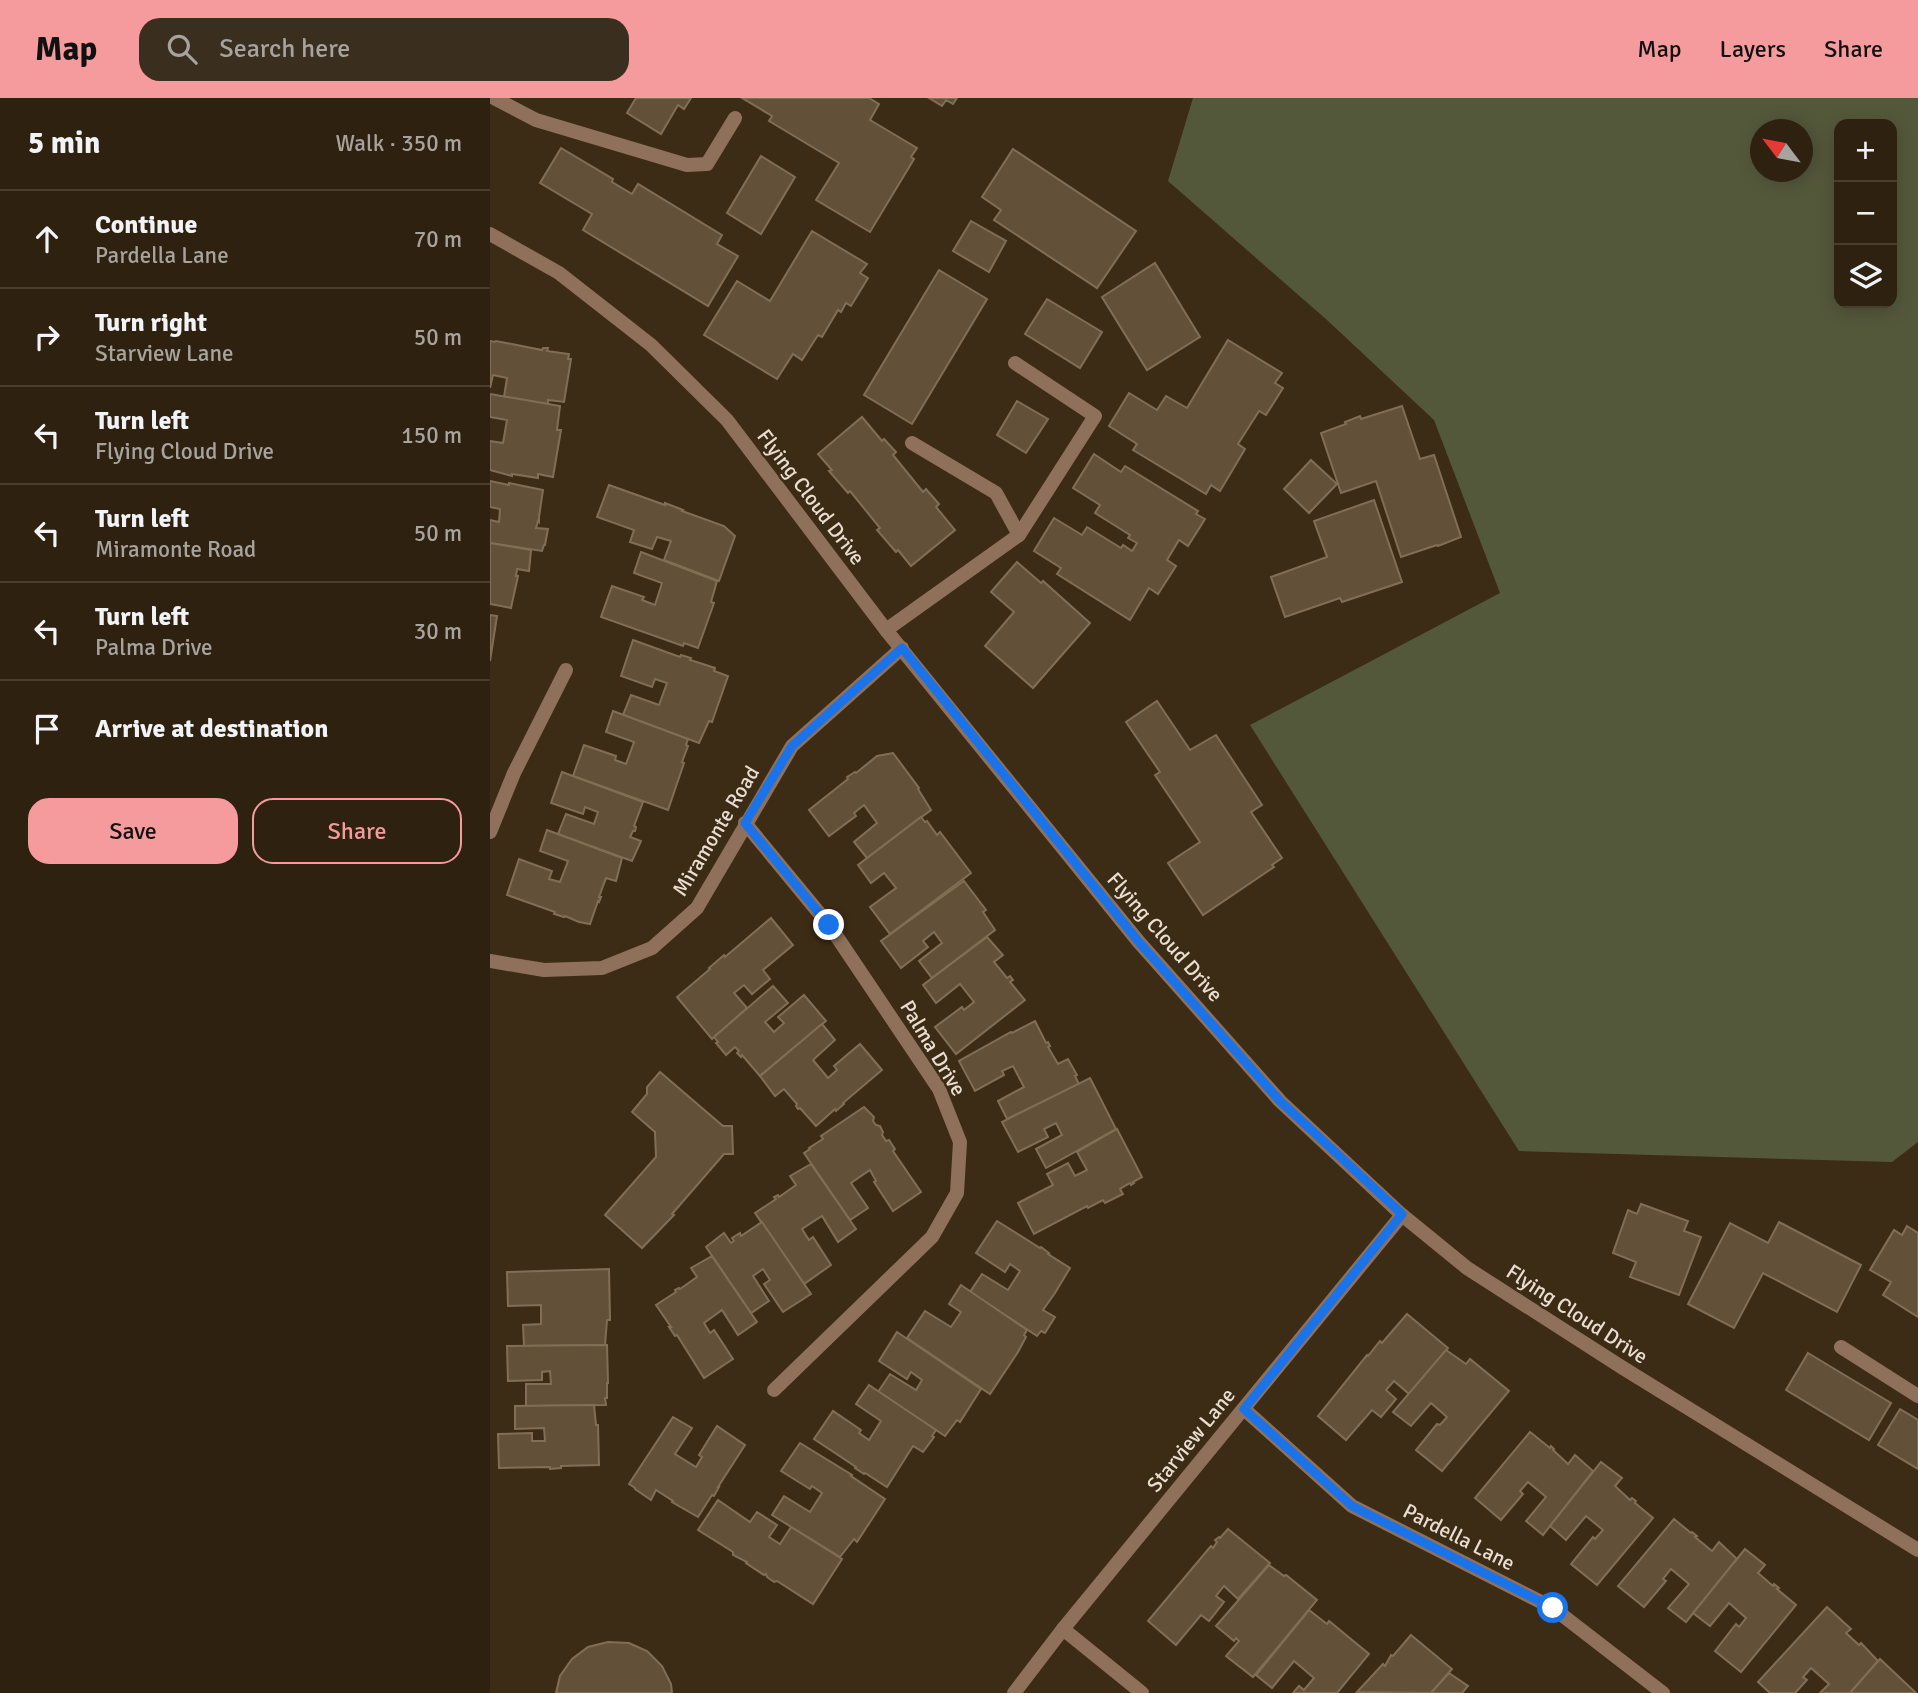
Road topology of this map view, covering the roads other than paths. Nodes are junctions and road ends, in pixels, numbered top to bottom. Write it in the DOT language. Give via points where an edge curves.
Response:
graph roads {
  1 [pos="494,98"];
  2 [pos="735,118"];
  3 [pos="490,234"];
  4 [pos="1015,363"];
  5 [pos="912,443"];
  6 [pos="1019,535"];
  7 [pos="886,630"];
  8 [pos="902,648"];
  9 [pos="566,670"];
  10 [pos="745,823"];
  11 [pos="490,832"];
  12 [pos="490,961"];
  13 [pos="1402,1214"];
  14 [pos="1841,1348"];
  15 [pos="774,1390"];
  16 [pos="1918,1396"];
  17 [pos="1244,1409"];
  18 [pos="1918,1550"];
  19 [pos="1063,1629"];
  20 [pos="1014,1693"];
  21 [pos="1142,1693"];
  22 [pos="1663,1693"];
  1 -- 2 [label="street" via="536,120 687,165 707,164"];
  3 -- 7 [label="street, Flying Cloud Drive" via="559,273 652,345 727,420"];
  4 -- 6 [label="street" via="1096,416"];
  5 -- 6 [label="street" via="996,493"];
  6 -- 7 [label="street"];
  7 -- 8 [label="street, Flying Cloud Drive"];
  8 -- 10 [label="street, Miramonte Road" via="792,746"];
  8 -- 13 [label="street, Flying Cloud Drive" via="1156,961 1280,1101"];
  9 -- 11 [label="street"];
  10 -- 12 [label="street, Miramonte Road" via="697,908 652,948 602,968 544,970"];
  10 -- 15 [label="street, Palma Drive" via="829,925 939,1089 960,1142 957,1193 932,1237"];
  13 -- 17 [label="street, Starview Lane"];
  13 -- 18 [label="street, Flying Cloud Drive" via="1478,1275"];
  14 -- 16 [label="street"];
  17 -- 19 [label="street, Starview Lane"];
  17 -- 22 [label="street, Pardella Lane" via="1352,1506 1553,1608"];
  19 -- 20 [label="street, Starview Lane"];
  19 -- 21 [label="street"];
}
